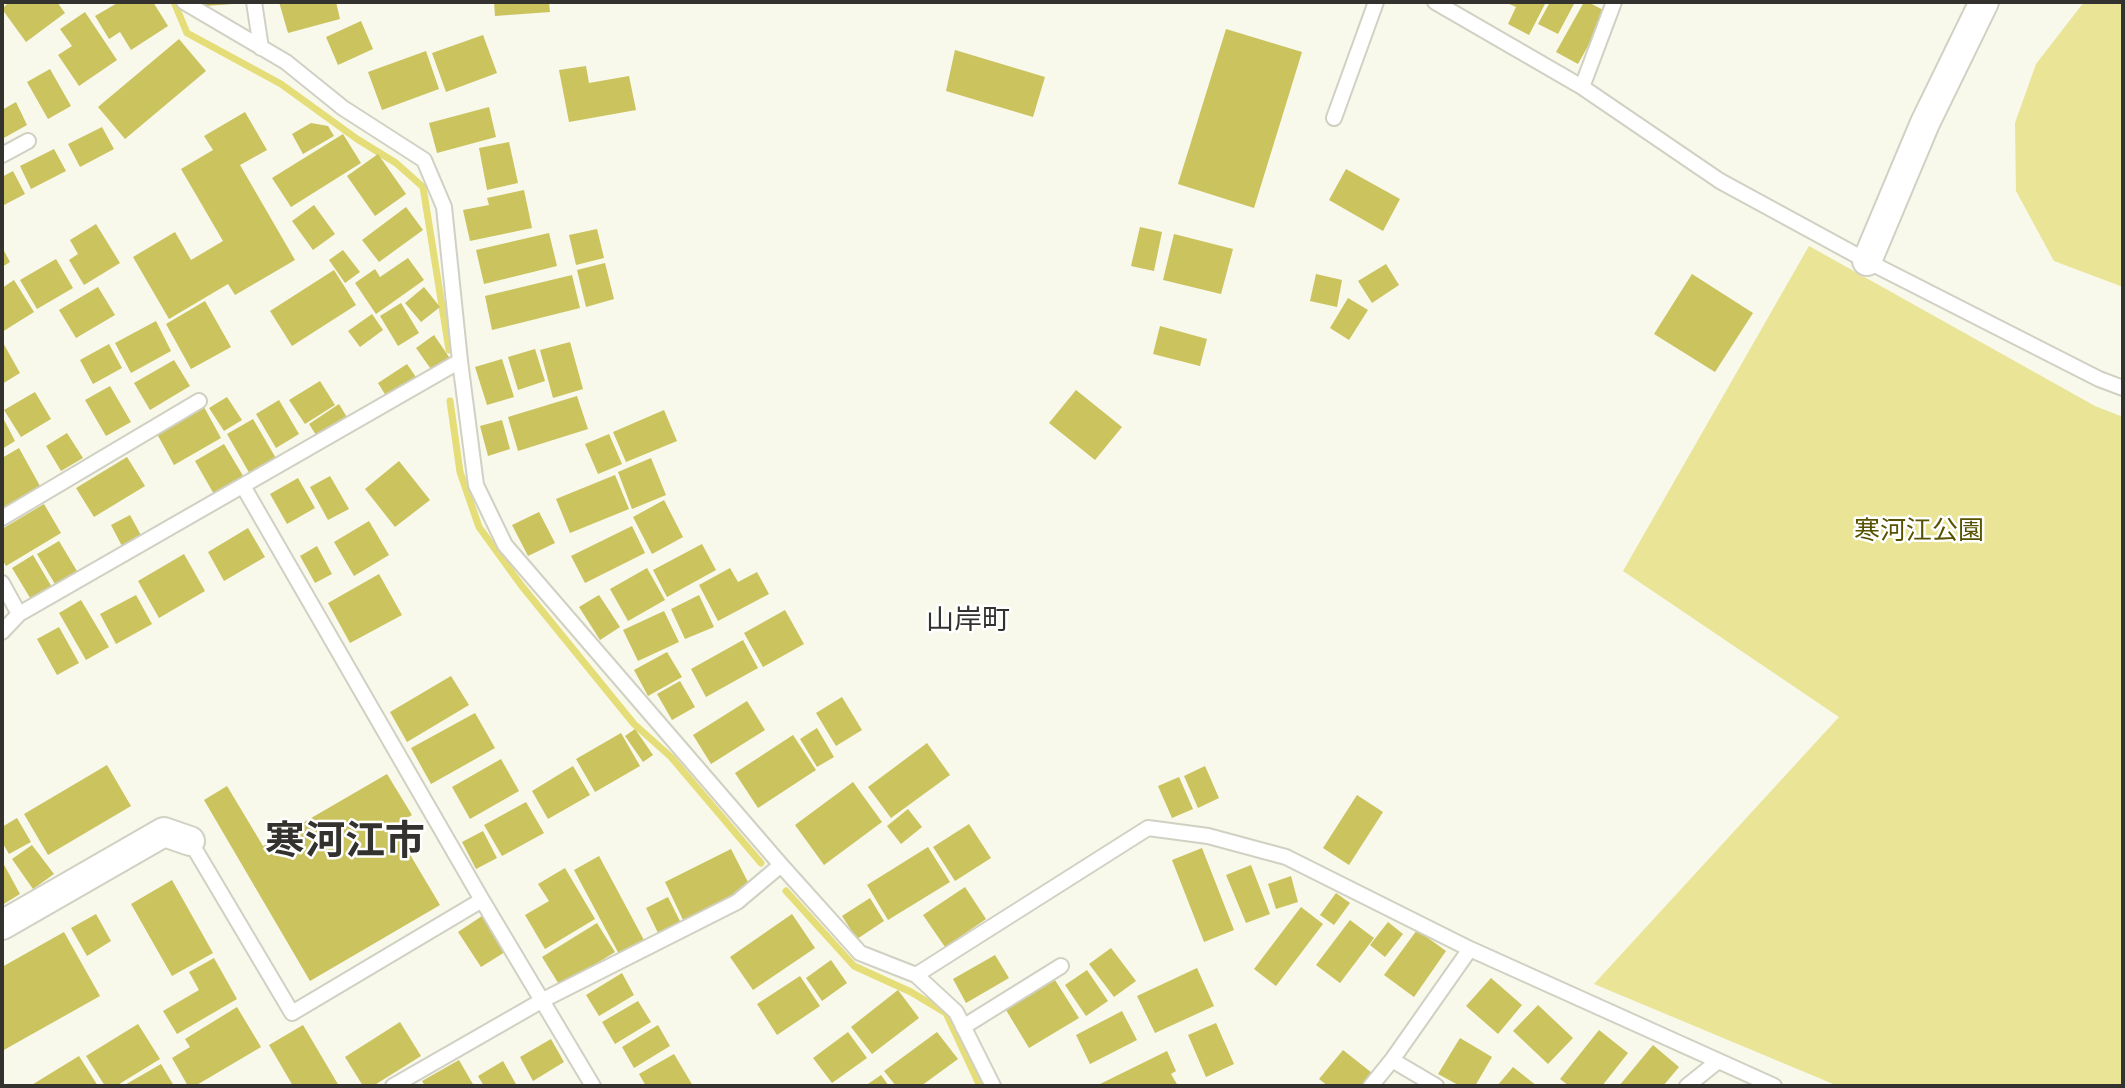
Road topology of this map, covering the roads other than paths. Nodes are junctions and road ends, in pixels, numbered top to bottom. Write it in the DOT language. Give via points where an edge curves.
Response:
graph roads {
  1 [pos="184,2"];
  2 [pos="254,2"];
  3 [pos="1376,2"];
  4 [pos="1435,2"];
  5 [pos="1614,2"];
  6 [pos="1984,2"];
  7 [pos="261,48"];
  8 [pos="1582,86"];
  9 [pos="1334,118"];
  10 [pos="27,141"];
  11 [pos="2,155"];
  12 [pos="1867,261"];
  13 [pos="460,361"];
  14 [pos="2123,388"];
  15 [pos="200,401"];
  16 [pos="243,486"];
  17 [pos="2,517"];
  18 [pos="2,583"];
  19 [pos="19,614"];
  20 [pos="2,632"];
  21 [pos="190,841"];
  22 [pos="781,865"];
  23 [pos="482,900"];
  24 [pos="2,925"];
  25 [pos="1470,949"];
  26 [pos="1061,966"];
  27 [pos="916,975"];
  28 [pos="543,1000"];
  29 [pos="964,1027"];
  30 [pos="1392,1060"];
  31 [pos="1717,1062"];
  32 [pos="393,1086"];
  33 [pos="593,1086"];
  34 [pos="993,1086"];
  35 [pos="1371,1086"];
  36 [pos="1437,1086"];
  37 [pos="1687,1086"];
  38 [pos="1774,1086"];
  1 -- 7 [label="lane"];
  2 -- 7 [label="lane"];
  3 -- 9 [label="lane"];
  4 -- 8 [label="lane"];
  5 -- 8 [label="lane"];
  6 -- 12 [label="street" via="1925,123"];
  7 -- 13 [label="lane" via="286,62 342,108 424,160 444,207"];
  8 -- 12 [label="lane" via="1720,181"];
  10 -- 11 [label="lane"];
  12 -- 14 [label="lane"];
  13 -- 16 [label="lane"];
  13 -- 22 [label="lane" via="477,485 505,545"];
  15 -- 17 [label="lane"];
  16 -- 19 [label="lane"];
  16 -- 23 [label="lane"];
  18 -- 19 [label="lane"];
  19 -- 20 [label="lane"];
  21 -- 23 [label="lane" via="292,1013"];
  21 -- 24 [label="street" via="164,832"];
  22 -- 27 [label="lane" via="860,953"];
  22 -- 28 [label="lane" via="737,902"];
  23 -- 28 [label="lane"];
  25 -- 27 [label="lane" via="1286,857 1208,836 1148,828"];
  25 -- 30 [label="lane"];
  25 -- 31 [label="lane"];
  26 -- 29 [label="lane"];
  27 -- 29 [label="lane" via="956,1012"];
  28 -- 32 [label="lane"];
  28 -- 33 [label="lane"];
  29 -- 34 [label="lane"];
  30 -- 35 [label="lane"];
  30 -- 36 [label="lane"];
  31 -- 37 [label="lane"];
  31 -- 38 [label="lane"];
}
